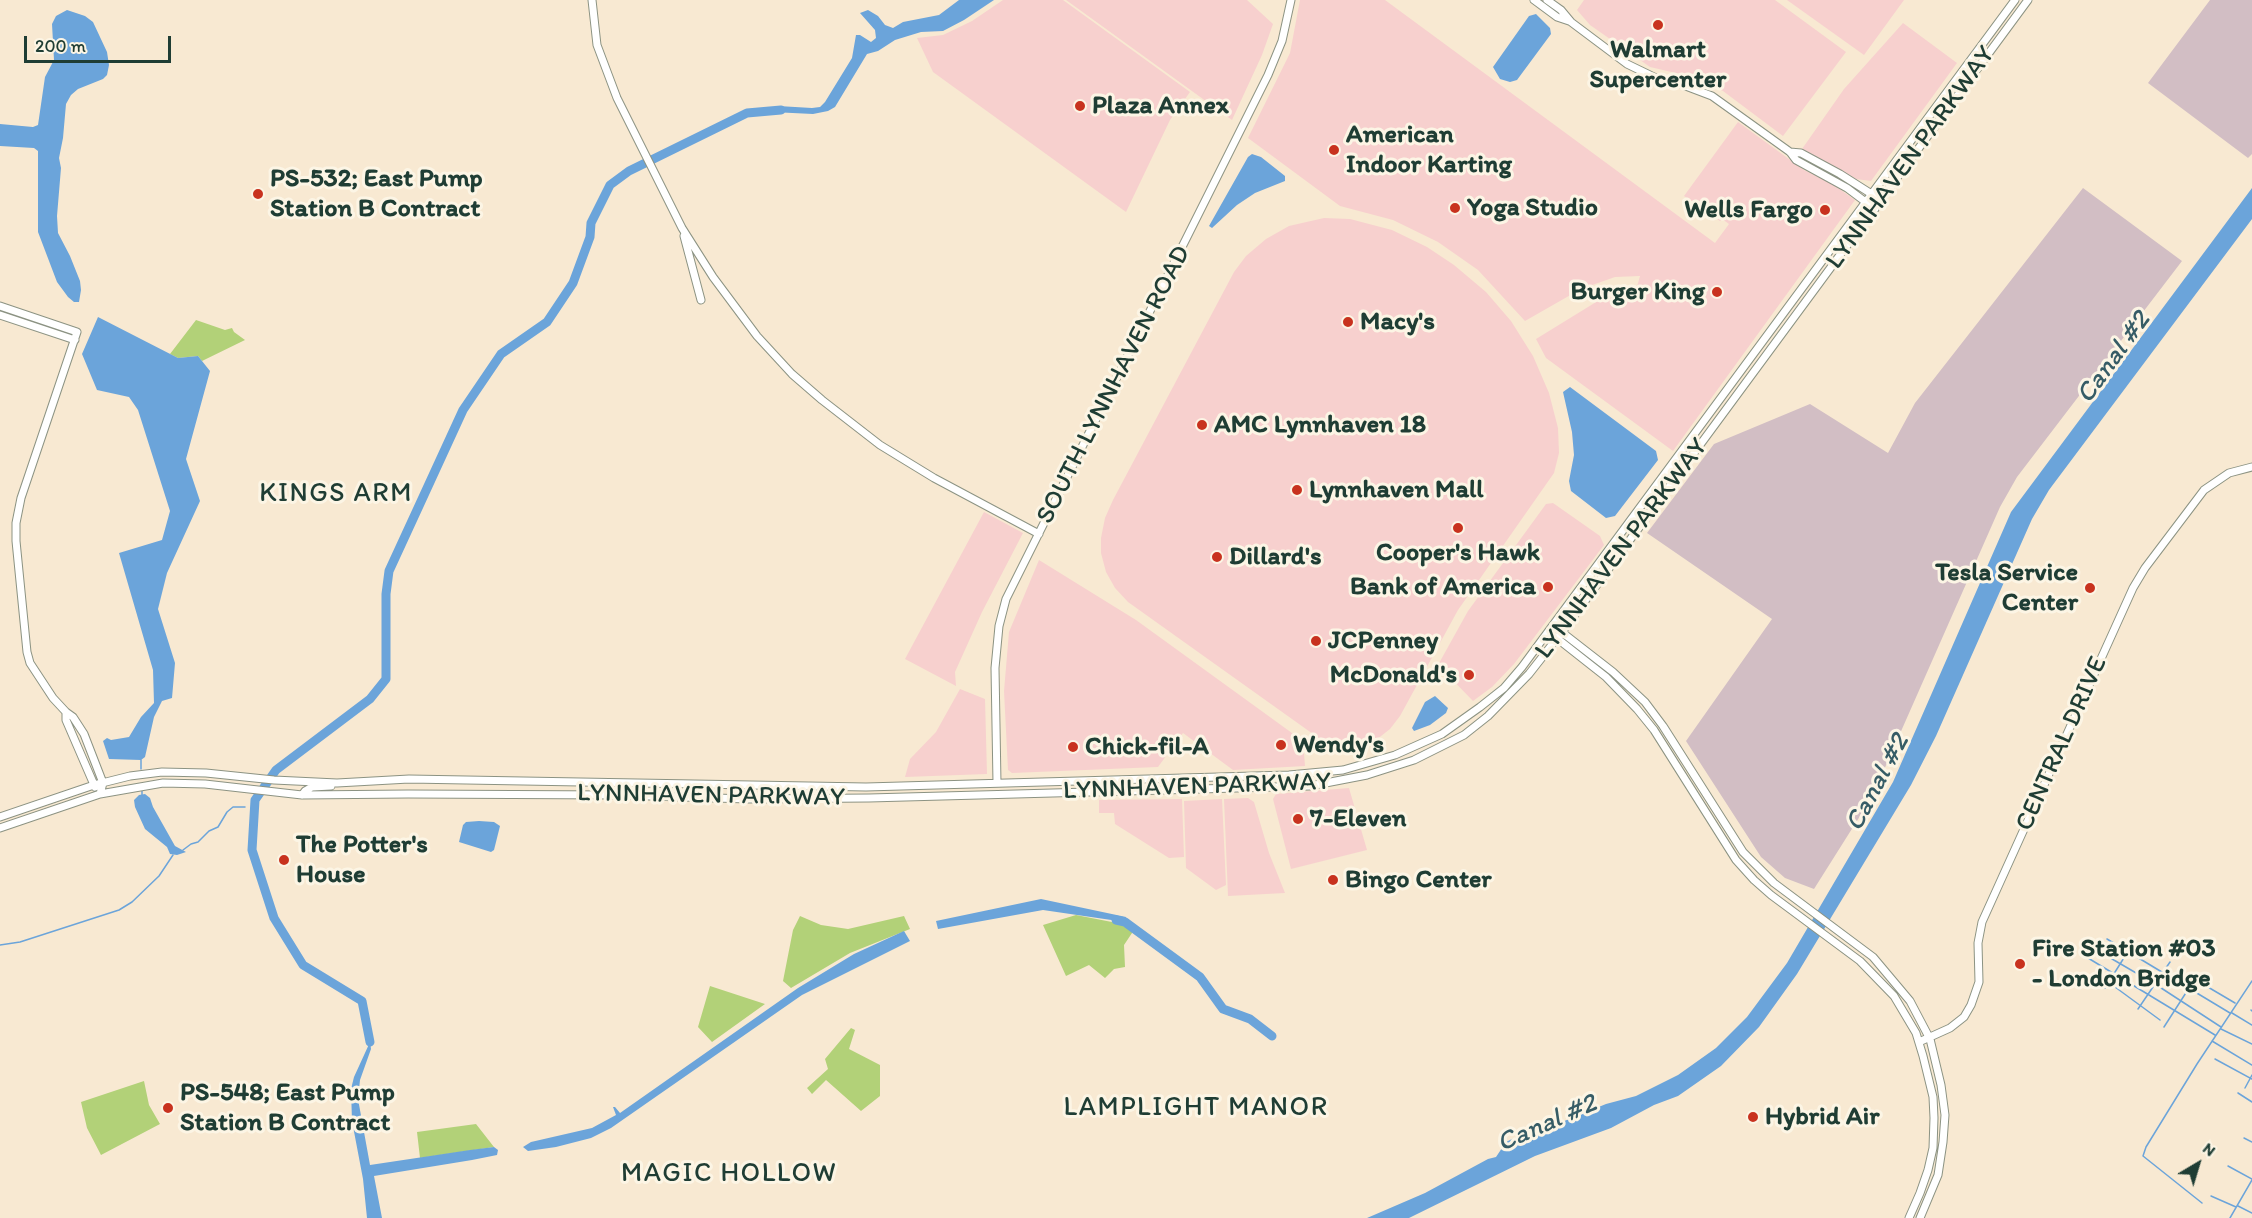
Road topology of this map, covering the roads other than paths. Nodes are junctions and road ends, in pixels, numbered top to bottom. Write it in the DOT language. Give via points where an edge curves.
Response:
graph roads {
  1 [pos="592,0"];
  2 [pos="1291,0"];
  3 [pos="1534,0"];
  4 [pos="1547,0"];
  5 [pos="2015,0"];
  6 [pos="2028,0"];
  7 [pos="1571,22"];
  8 [pos="1790,152"];
  9 [pos="1872,193"];
  10 [pos="1881,200"];
  11 [pos="1866,202"];
  12 [pos="1875,209"];
  13 [pos="682,228"];
  14 [pos="701,300"];
  15 [pos="0,306"];
  16 [pos="0,315"];
  17 [pos="75,340"];
  18 [pos="2252,467"];
  19 [pos="1039,534"];
  20 [pos="1554,627"];
  21 [pos="1549,633"];
  22 [pos="1559,635"];
  23 [pos="66,712"];
  24 [pos="103,783"];
  25 [pos="348,783"];
  26 [pos="997,783"];
  27 [pos="94,785"];
  28 [pos="100,794"];
  29 [pos="302,795"];
  30 [pos="0,817"];
  31 [pos="0,828"];
  32 [pos="1930,1039"];
  33 [pos="1918,1042"];
  34 [pos="1908,1218"];
  35 [pos="1920,1218"];
  1 -- 13 [label="main road" via="602,61 616,98"];
  2 -- 19 [label="main road, SOUTH LYNNHAVEN ROAD" via="1282,41 1268,75"];
  3 -- 7 [label="main road"];
  4 -- 7 [label="main road"];
  5 -- 9 [label="main road, LYNNHAVEN PARKWAY"];
  6 -- 10 [label="main road, LYNNHAVEN PARKWAY"];
  7 -- 8 [label="main road" via="1638,70 1712,96"];
  8 -- 9 [label="main road" via="1801,153"];
  8 -- 11 [label="main road"];
  9 -- 10 [label="main road"];
  9 -- 11 [label="main road, LYNNHAVEN PARKWAY"];
  10 -- 12 [label="main road, LYNNHAVEN PARKWAY"];
  11 -- 12 [label="main road"];
  11 -- 20 [label="main road, LYNNHAVEN PARKWAY"];
  12 -- 22 [label="main road, LYNNHAVEN PARKWAY"];
  13 -- 14 [label="main road"];
  13 -- 19 [label="main road" via="758,336 822,400 906,462"];
  15 -- 17 [label="main road" via="77,332"];
  16 -- 17 [label="main road"];
  17 -- 23 [label="main road" via="21,498 16,530 28,656 33,670"];
  18 -- 32 [label="main road, CENTRAL DRIVE" via="2229,473 2204,490 2133,588 1982,922 1979,982 1971,1005 1964,1017"];
  19 -- 26 [label="main road, SOUTH LYNNHAVEN ROAD" via="1011,588 999,626 994,691"];
  20 -- 21 [label="main road, LYNNHAVEN PARKWAY"];
  20 -- 22 [label="main road"];
  21 -- 22 [label="main road"];
  21 -- 26 [label="main road, LYNNHAVEN PARKWAY" via="1504,688 1480,707 1424,743 1361,766 1288,775"];
  22 -- 29 [label="main road, LYNNHAVEN PARKWAY" via="1505,700 1452,742 1387,770 1329,784 868,798"];
  22 -- 32 [label="main road" via="1613,672 1645,702 1743,852 1774,883 1873,957 1910,1001"];
  22 -- 33 [label="main road" via="1606,677 1654,730 1736,860 1771,895 1886,985"];
  23 -- 24 [label="main road" via="74,717 84,734"];
  23 -- 27 [label="main road"];
  24 -- 25 [label="main road, LYNNHAVEN PARKWAY" via="162,772"];
  24 -- 27 [label="main road, LYNNHAVEN PARKWAY"];
  24 -- 28 [label="main road"];
  25 -- 26 [label="main road, LYNNHAVEN PARKWAY" via="409,779 866,787"];
  25 -- 29 [label="main road" via="312,787"];
  27 -- 28 [label="main road"];
  27 -- 30 [label="main road, LYNNHAVEN PARKWAY"];
  28 -- 29 [label="main road, LYNNHAVEN PARKWAY" via="163,783"];
  28 -- 31 [label="main road, LYNNHAVEN PARKWAY"];
  32 -- 33 [label="main road, CENTRAL DRIVE"];
  32 -- 35 [label="main road" via="1941,1085 1944,1127 1938,1174"];
  33 -- 34 [label="main road" via="1933,1096 1933,1148"];
}
